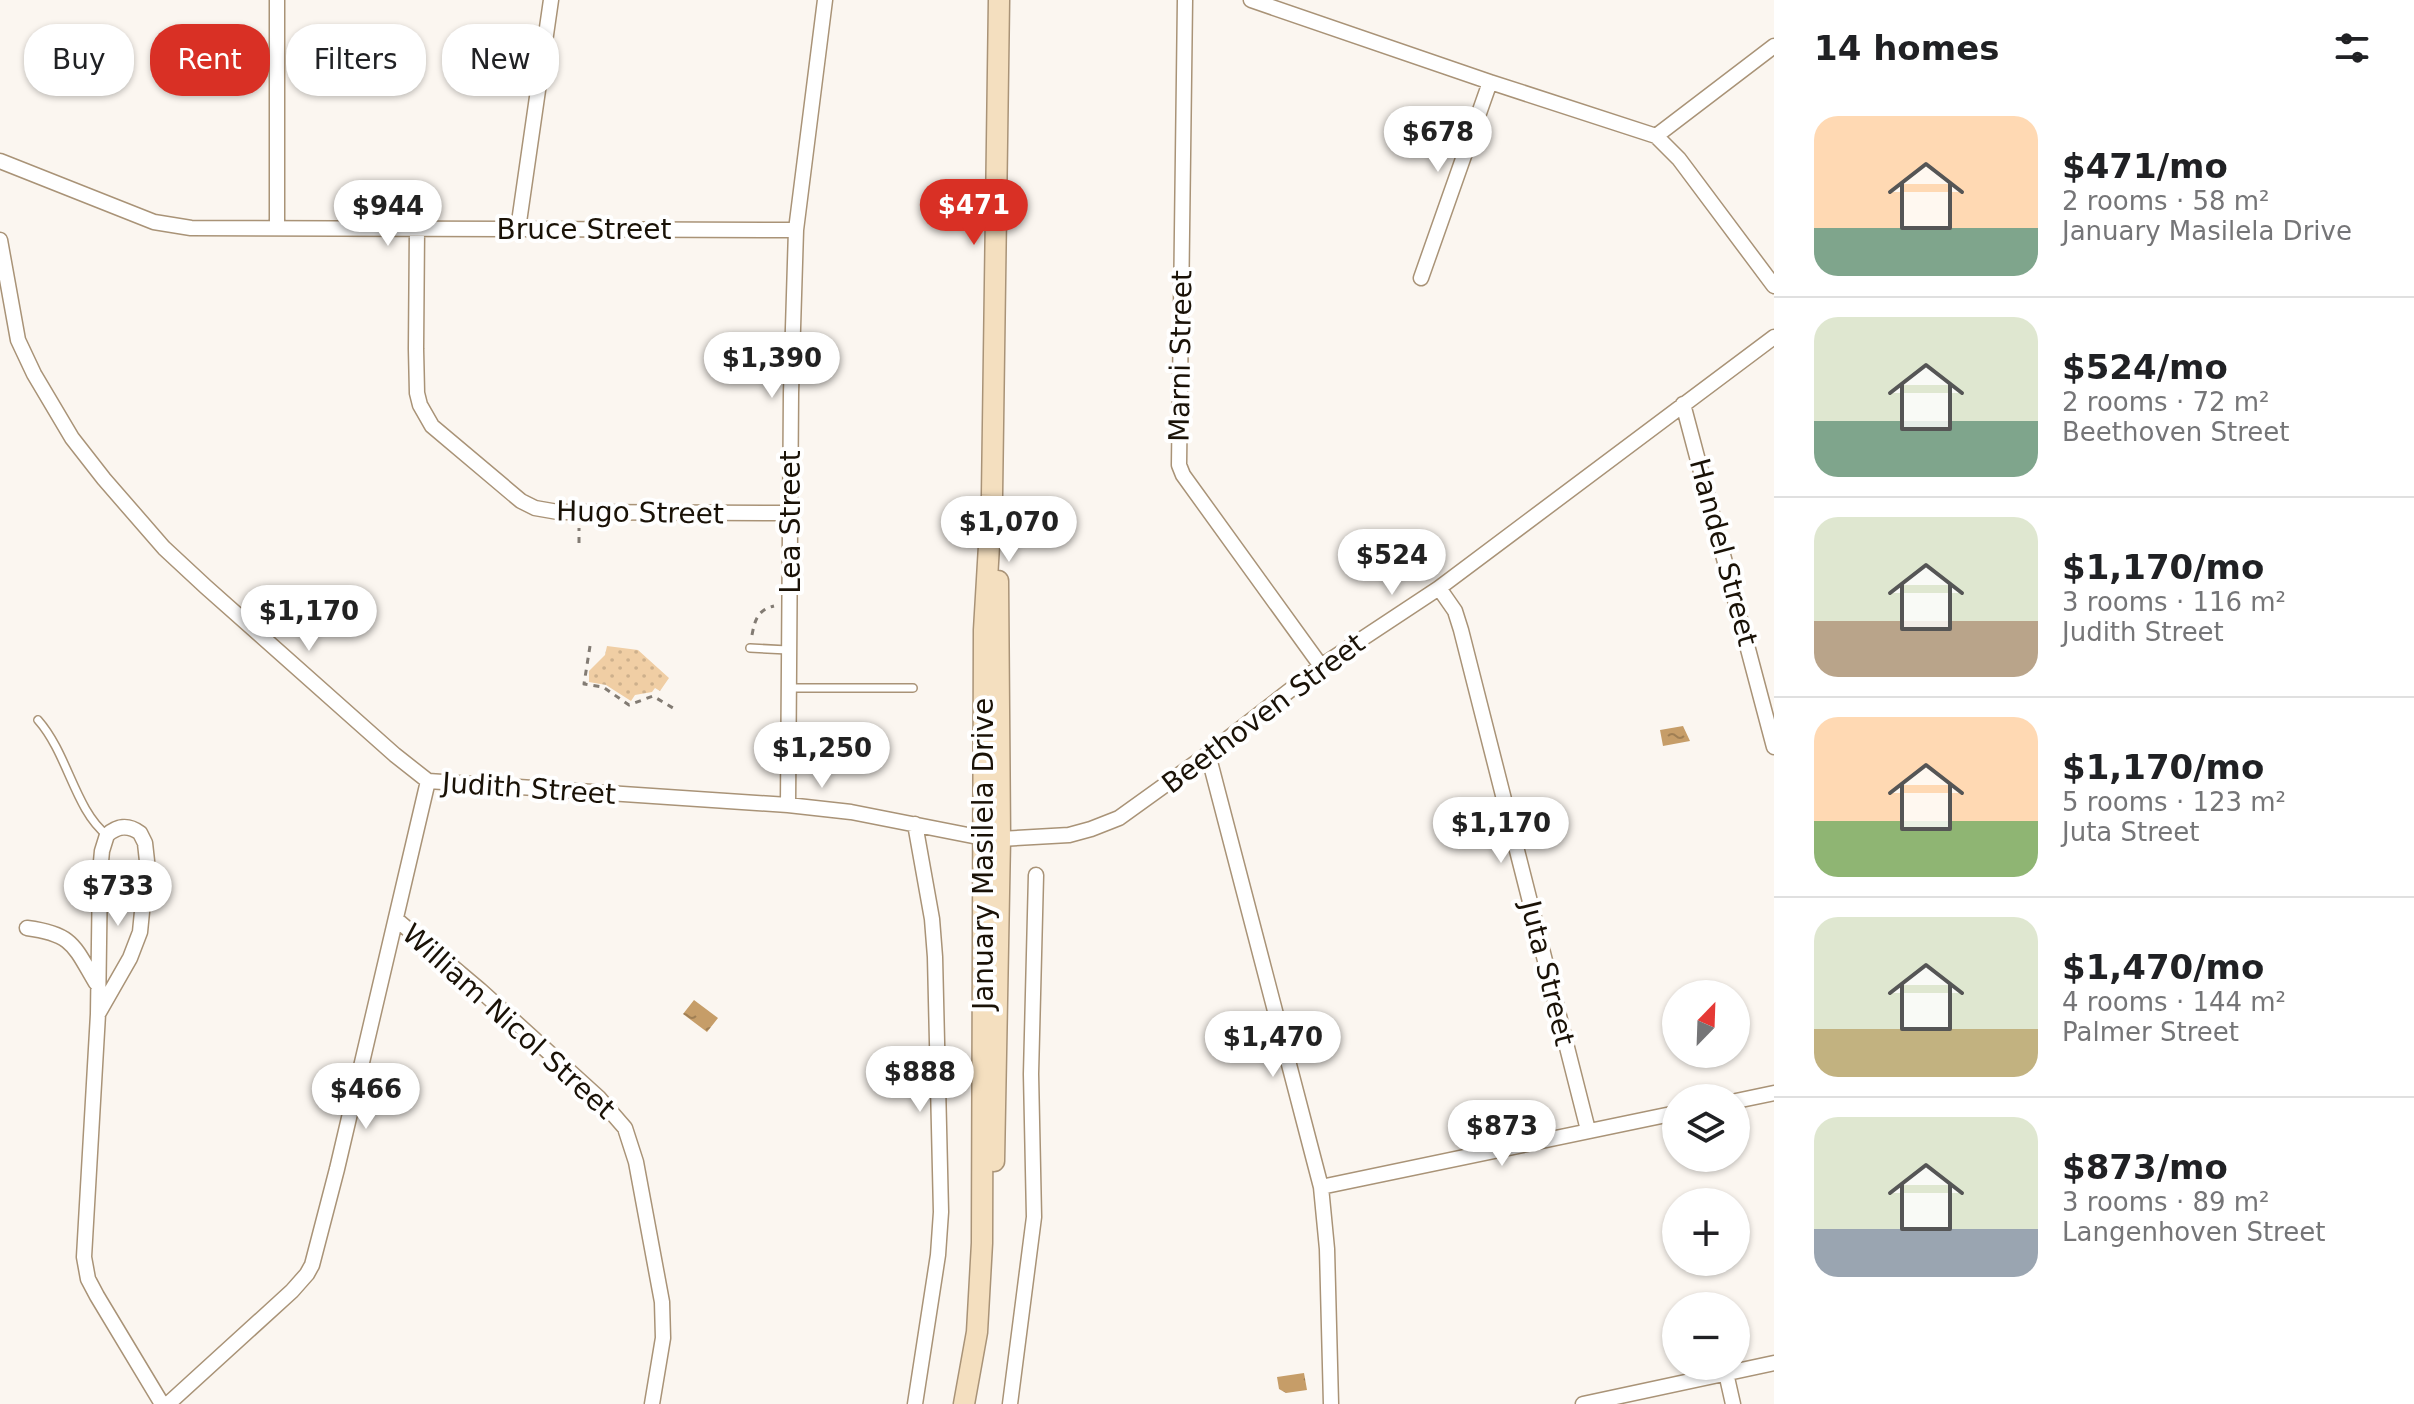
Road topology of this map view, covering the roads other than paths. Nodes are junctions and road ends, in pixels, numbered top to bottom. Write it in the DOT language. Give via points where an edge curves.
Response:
graph roads {
  1 [pos="277,0"];
  2 [pos="551,0"];
  3 [pos="825,0"];
  4 [pos="999,0"];
  5 [pos="1185,0"];
  6 [pos="1251,0"];
  7 [pos="1774,46"];
  8 [pos="1490,82"];
  9 [pos="1656,136"];
  10 [pos="0,161"];
  11 [pos="277,227"];
  12 [pos="417,229"];
  13 [pos="518,229"];
  14 [pos="796,230"];
  15 [pos="0,240"];
  16 [pos="1421,278"];
  17 [pos="1774,286"];
  18 [pos="1774,337"];
  19 [pos="1683,404"];
  20 [pos="791,513"];
  21 [pos="1439,588"];
  22 [pos="750,648"];
  23 [pos="790,650"];
  24 [pos="1321,666"];
  25 [pos="789,688"];
  26 [pos="913,688"];
  27 [pos="38,720"];
  28 [pos="1774,747"];
  29 [pos="1208,754"];
  30 [pos="428,781"];
  31 [pos="788,805"];
  32 [pos="915,824"];
  33 [pos="107,835"];
  34 [pos="992,839"];
  35 [pos="1036,875"];
  36 [pos="397,920"];
  37 [pos="27,928"];
  38 [pos="98,985"];
  39 [pos="98,1014"];
  40 [pos="1774,1093"];
  41 [pos="1750,1098"];
  42 [pos="1662,1116"];
  43 [pos="1588,1130"];
  44 [pos="1321,1187"];
  45 [pos="1774,1363"];
  46 [pos="1750,1368"];
  47 [pos="1694,1380"];
  48 [pos="1728,1380"];
  49 [pos="162,1404"];
  50 [pos="168,1404"];
  51 [pos="652,1404"];
  52 [pos="915,1404"];
  53 [pos="964,1404"];
  54 [pos="978,1404"];
  55 [pos="1010,1404"];
  56 [pos="1331,1404"];
  57 [pos="1583,1404"];
  58 [pos="1733,1404"];
  1 -- 11 [label="street"];
  2 -- 13 [label="street"];
  3 -- 14 [label="street, Lea Street"];
  4 -- 34 [label="main road, January Masilela Drive" via="992,495 1000,631"];
  5 -- 24 [label="street, Marni Street" via="1179,465"];
  6 -- 8 [label="street"];
  7 -- 9 [label="street"];
  8 -- 9 [label="street"];
  8 -- 16 [label="street"];
  9 -- 17 [label="street" via="1688,170"];
  10 -- 11 [label="street, Bruce Street" via="154,222 191,228"];
  11 -- 12 [label="street, Bruce Street"];
  12 -- 13 [label="street, Bruce Street"];
  12 -- 20 [label="street, Hugo Street" via="420,405 432,426 521,501 558,512"];
  13 -- 14 [label="street, Bruce Street"];
  14 -- 20 [label="street, Lea Street"];
  15 -- 30 [label="street, Judith Street" via="18,340 72,438 104,479 195,577"];
  18 -- 19 [label="street, Beethoven Street"];
  19 -- 21 [label="street, Beethoven Street"];
  19 -- 28 [label="street, Handel Street"];
  20 -- 23 [label="street, Lea Street"];
  21 -- 24 [label="street, Beethoven Street"];
  21 -- 43 [label="street, Juta Street" via="1461,630"];
  22 -- 23 [label="lane"];
  23 -- 25 [label="street, Lea Street"];
  24 -- 29 [label="street, Beethoven Street"];
  25 -- 26 [label="lane"];
  25 -- 31 [label="street, Lea Street"];
  27 -- 33 [label="lane" via="63,758 94,825"];
  29 -- 34 [label="street, Beethoven Street" via="1103,825 1069,835"];
  29 -- 44 [label="street"];
  30 -- 31 [label="street, Judith Street"];
  30 -- 36 [label="street"];
  31 -- 32 [label="street, Judith Street"];
  32 -- 34 [label="street, Judith Street"];
  32 -- 52 [label="street" via="935,957 941,1212"];
  33 -- 38 [label="street" via="101,861"];
  33 -- 39 [label="street" via="123,826 140,833 147,870 138,940"];
  34 -- 53 [label="main road, January Masilela Drive" via="982,1243 977,1332"];
  34 -- 54 [label="main road, January Masilela Drive" via="998,1062 990,1299"];
  35 -- 55 [label="street" via="1033,1226"];
  36 -- 50 [label="street" via="307,1274"];
  36 -- 51 [label="street, William Nicol Street" via="599,1098 625,1128 662,1302 663,1338"];
  37 -- 38 [label="street" via="68,939"];
  38 -- 39 [label="street"];
  39 -- 49 [label="street" via="85,1268"];
  40 -- 41 [label="street"];
  42 -- 43 [label="street"];
  43 -- 44 [label="street"];
  44 -- 56 [label="street"];
  45 -- 46 [label="street"];
  47 -- 57 [label="street"];
  48 -- 58 [label="street"];
}
